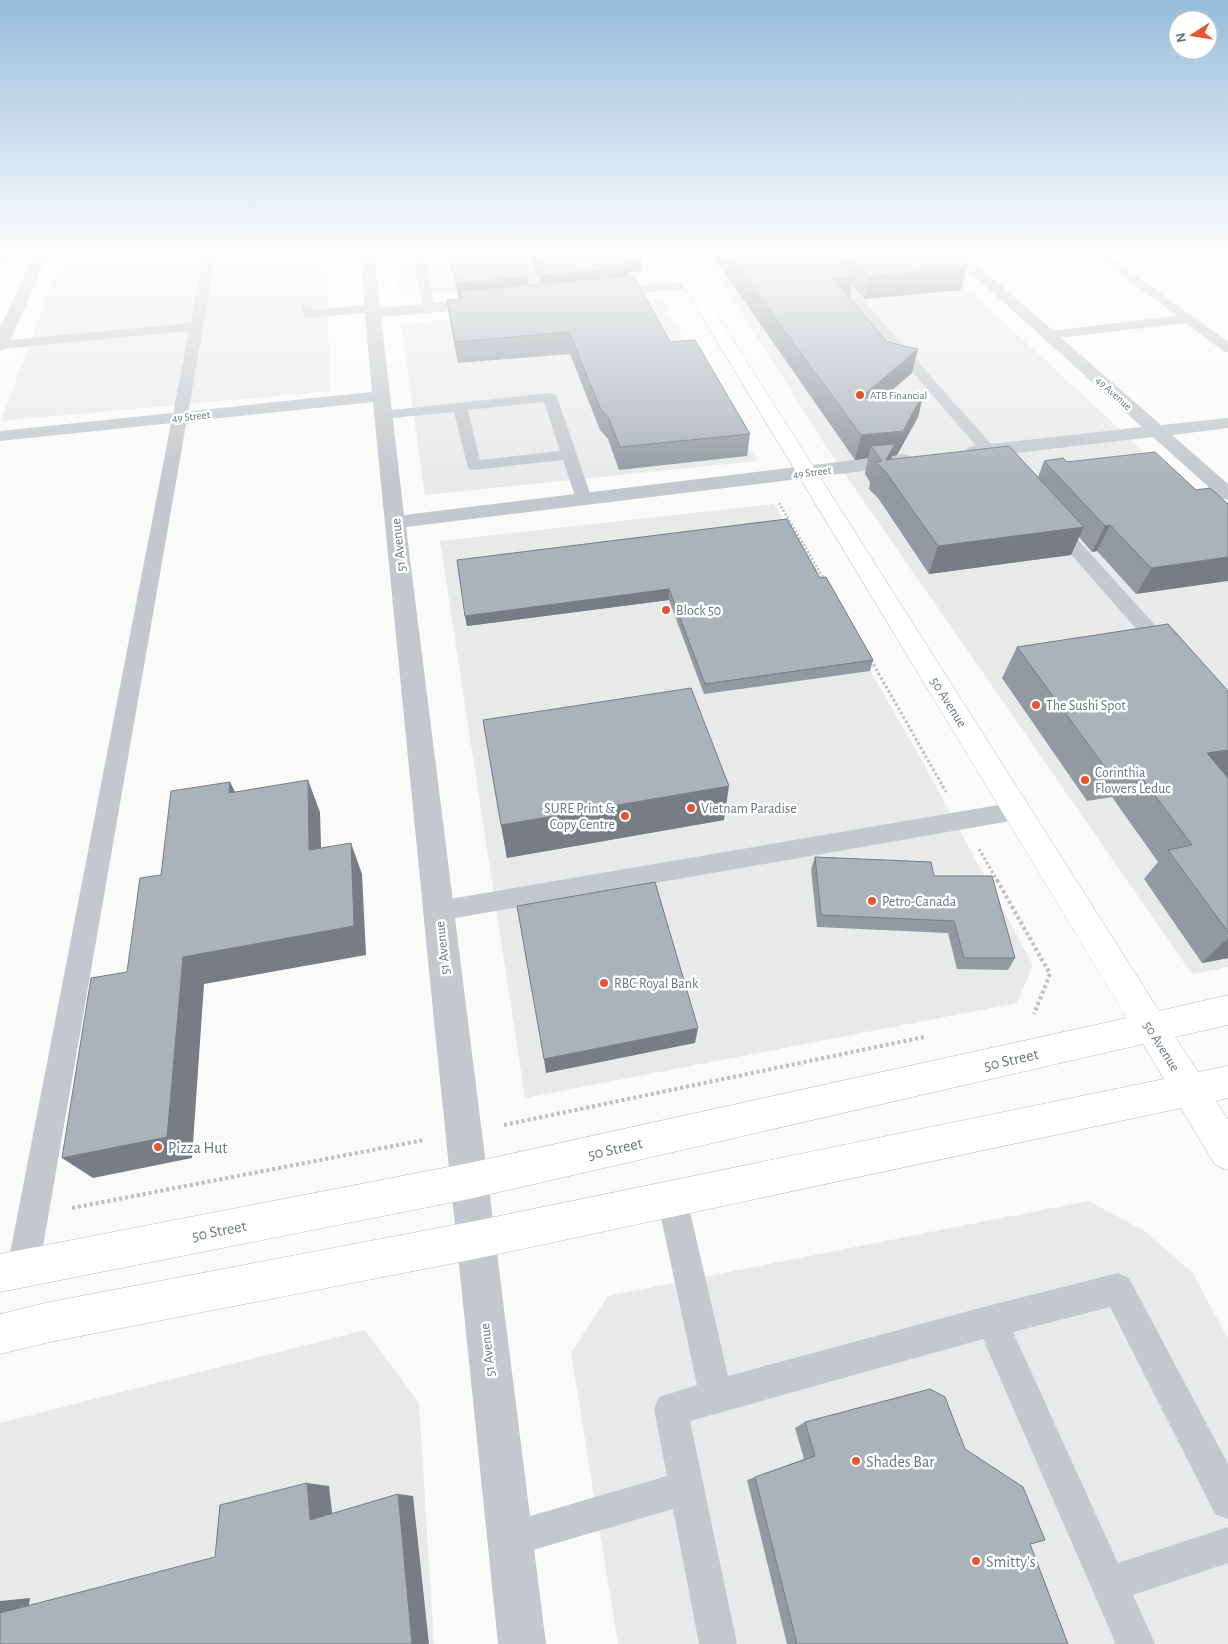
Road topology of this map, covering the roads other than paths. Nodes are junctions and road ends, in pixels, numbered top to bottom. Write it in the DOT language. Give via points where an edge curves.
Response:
graph roads {
  1 [pos="7,329"];
  2 [pos="168,329"];
  3 [pos="196,329"];
  4 [pos="376,329"];
  5 [pos="717,329"];
  6 [pos="881,329"];
  7 [pos="1042,329"];
  8 [pos="1104,329"];
  9 [pos="1201,329"];
  10 [pos="1049,335"];
  11 [pos="0,345"];
  12 [pos="1228,348"];
  13 [pos="382,406"];
  14 [pos="460,407"];
  15 [pos="180,417"];
  16 [pos="1228,423"];
  17 [pos="1156,430"];
  18 [pos="0,436"];
  19 [pos="988,450"];
  20 [pos="569,454"];
  21 [pos="960,454"];
  22 [pos="924,458"];
  23 [pos="807,472"];
  24 [pos="1015,480"];
  25 [pos="1228,494"];
  26 [pos="584,499"];
  27 [pos="1041,509"];
  28 [pos="396,522"];
  29 [pos="1176,661"];
  30 [pos="1016,811"];
  31 [pos="438,911"];
  32 [pos="1228,1010"];
  33 [pos="1151,1028"];
  34 [pos="1228,1082"];
  35 [pos="1190,1091"];
  36 [pos="1228,1152"];
  37 [pos="469,1181"];
  38 [pos="672,1199"];
  39 [pos="475,1240"];
  40 [pos="11,1271"];
  41 [pos="991,1321"];
  42 [pos="0,1334"];
  43 [pos="716,1397"];
  44 [pos="686,1488"];
  45 [pos="1228,1501"];
  46 [pos="509,1539"];
  47 [pos="1228,1546"];
  48 [pos="1110,1584"];
  49 [pos="522,1644"];
  50 [pos="718,1644"];
  51 [pos="1136,1644"];
  1 -- 11 [label="street"];
  2 -- 11 [label="lane"];
  3 -- 15 [label="lane"];
  4 -- 13 [label="street, 51 Avenue"];
  5 -- 23 [label="main road, 50 Avenue"];
  6 -- 19 [label="lane"];
  7 -- 10 [label="street, 49 Avenue"];
  8 -- 10 [label="lane"];
  9 -- 12 [label="lane"];
  10 -- 17 [label="street, 49 Avenue"];
  13 -- 14 [label="lane"];
  13 -- 15 [label="street, 49 Street"];
  13 -- 28 [label="street, 51 Avenue"];
  14 -- 20 [label="lane" via="550,397"];
  14 -- 20 [label="lane" via="473,465"];
  15 -- 18 [label="street, 49 Street"];
  15 -- 40 [label="lane" via="32,1215"];
  16 -- 17 [label="street"];
  17 -- 19 [label="street"];
  17 -- 25 [label="street, 49 Avenue"];
  19 -- 21 [label="street"];
  19 -- 24 [label="lane"];
  20 -- 26 [label="lane"];
  22 -- 23 [label="street, 49 Street"];
  23 -- 26 [label="street, 49 Street"];
  23 -- 30 [label="main road, 50 Avenue"];
  26 -- 28 [label="street, 49 Street"];
  27 -- 29 [label="lane"];
  28 -- 31 [label="street, 51 Avenue"];
  30 -- 31 [label="lane"];
  30 -- 33 [label="main road, 50 Avenue"];
  31 -- 37 [label="street, 51 Avenue"];
  32 -- 33 [label="main road, 50 Street"];
  33 -- 35 [label="main road, 50 Avenue"];
  33 -- 37 [label="main road, 50 Street"];
  34 -- 35 [label="main road"];
  35 -- 36 [label="main road, 50 Avenue"];
  35 -- 38 [label="main road"];
  37 -- 39 [label="street, 51 Avenue"];
  37 -- 40 [label="main road, 50 Street"];
  38 -- 39 [label="main road"];
  38 -- 43 [label="lane"];
  39 -- 42 [label="main road"];
  39 -- 46 [label="street, 51 Avenue"];
  41 -- 43 [label="lane"];
  41 -- 45 [label="lane" via="1118,1289"];
  41 -- 48 [label="lane"];
  43 -- 44 [label="lane" via="671,1409"];
  44 -- 46 [label="lane"];
  44 -- 50 [label="lane"];
  46 -- 49 [label="street, 51 Avenue"];
  47 -- 48 [label="lane"];
  48 -- 51 [label="lane"];
}
